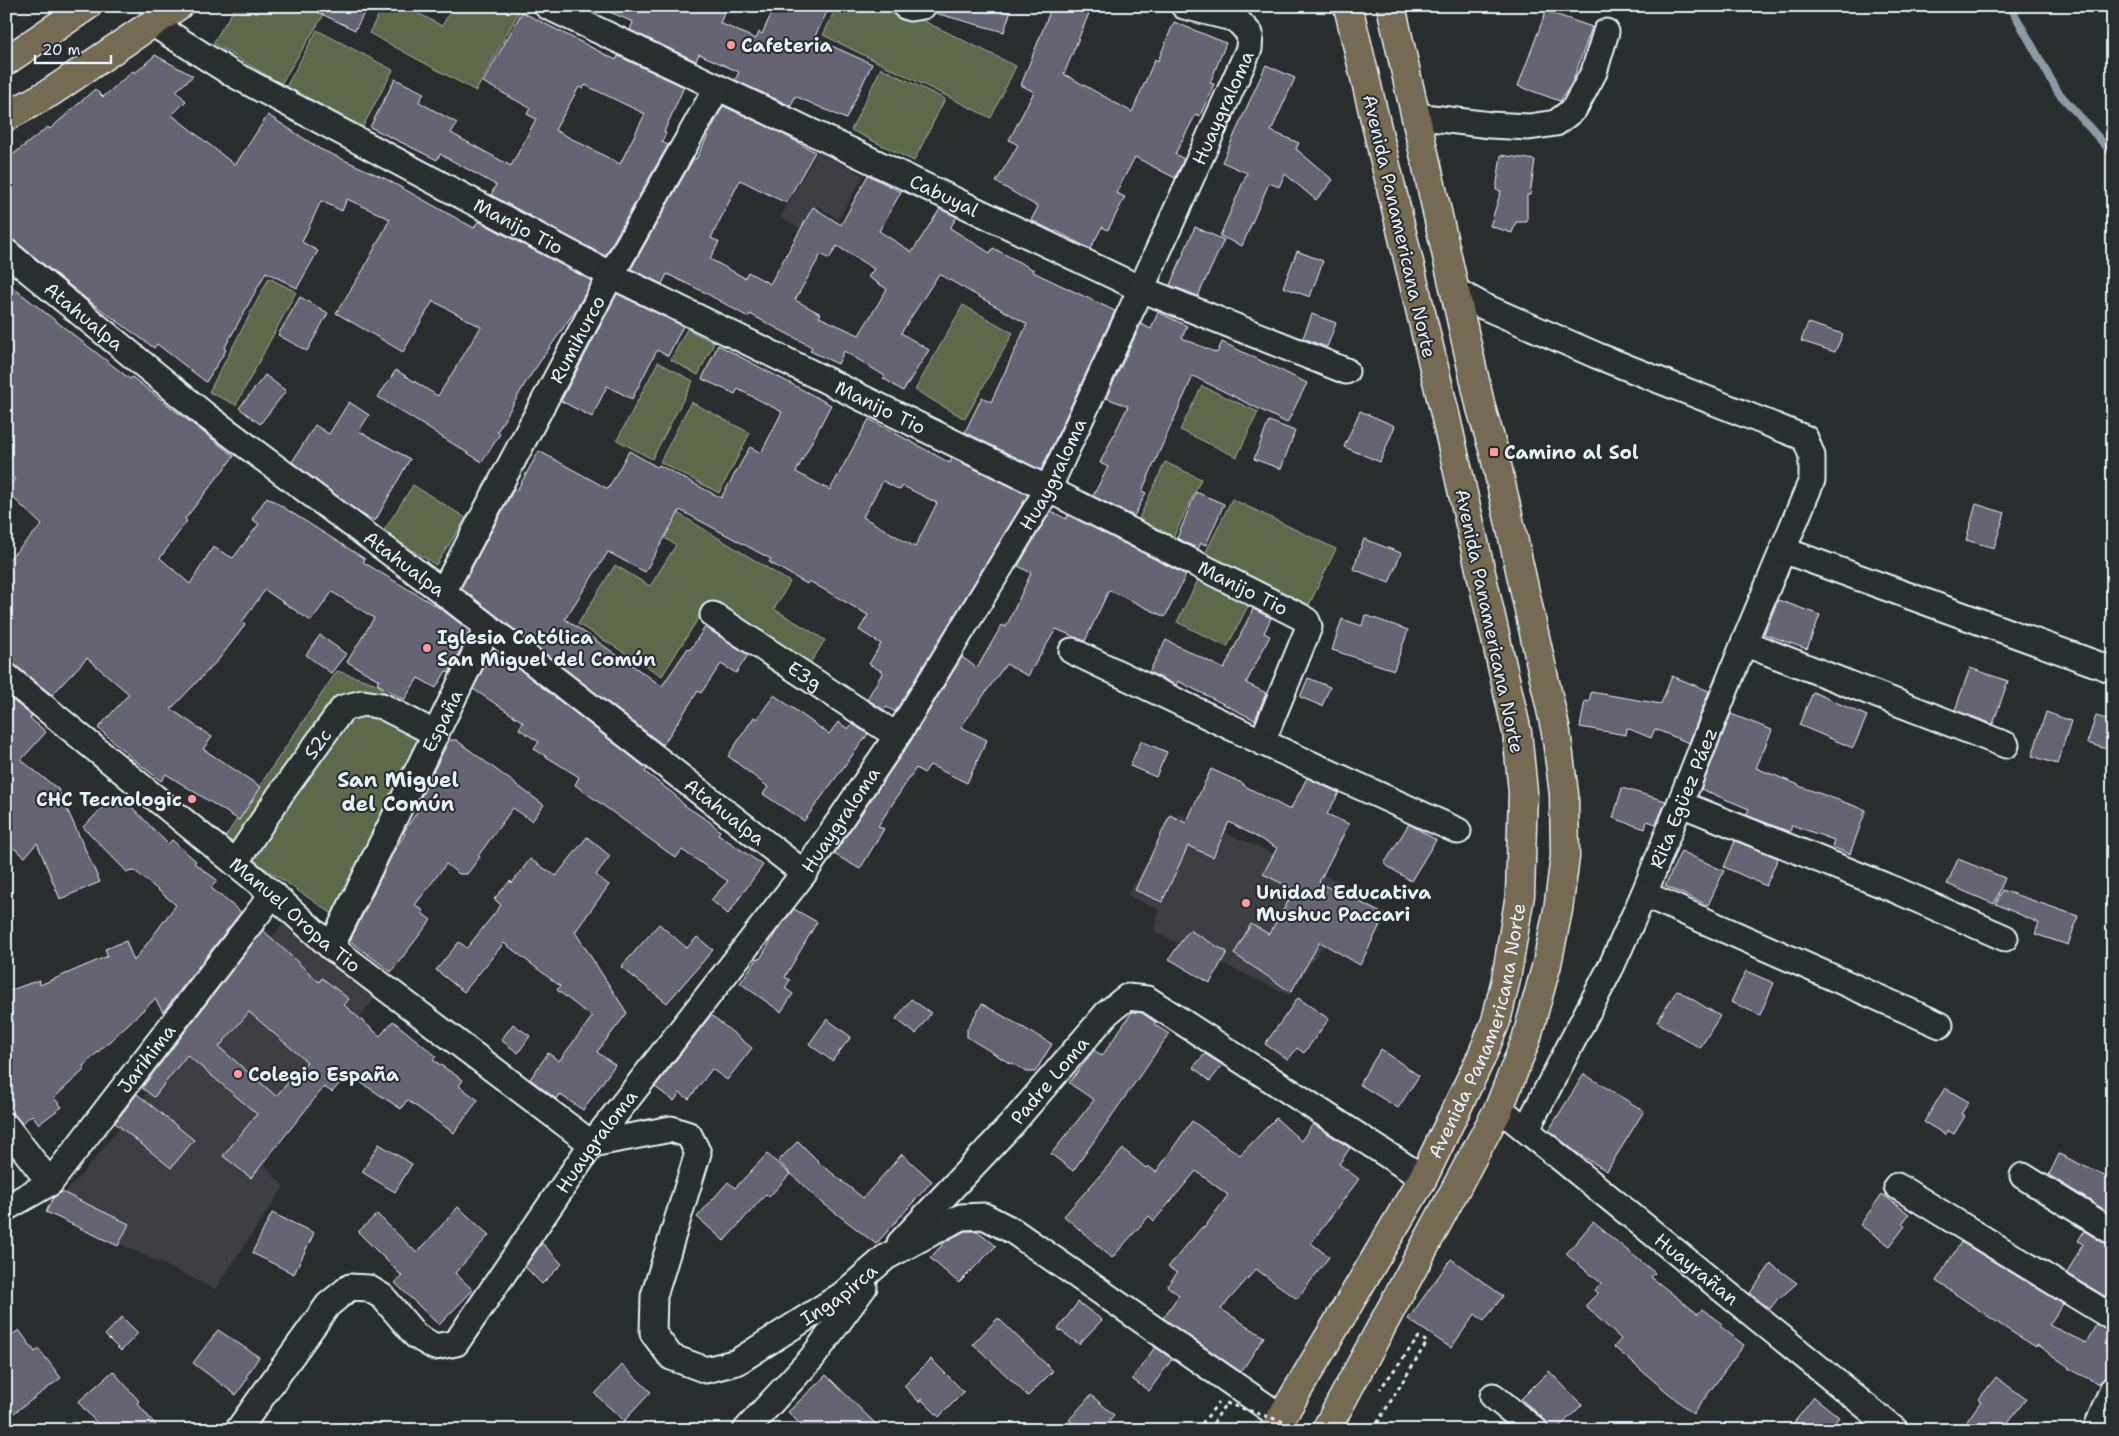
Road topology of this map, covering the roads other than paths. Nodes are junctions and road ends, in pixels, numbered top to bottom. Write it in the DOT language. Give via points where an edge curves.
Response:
graph roads {
  1 [pos="87,6"];
  2 [pos="178,6"];
  3 [pos="547,6"];
  4 [pos="905,6"];
  5 [pos="923,6"];
  6 [pos="1184,6"];
  7 [pos="1348,6"];
  8 [pos="1391,6"];
  9 [pos="152,23"];
  10 [pos="1606,32"];
  11 [pos="6,60"];
  12 [pos="717,88"];
  13 [pos="1416,116"];
  14 [pos="6,117"];
  15 [pos="6,252"];
  16 [pos="611,276"];
  17 [pos="1141,289"];
  18 [pos="1454,290"];
  19 [pos="1346,371"];
  20 [pos="1048,489"];
  21 [pos="1784,550"];
  22 [pos="443,592"];
  23 [pos="713,615"];
  24 [pos="488,627"];
  25 [pos="1744,642"];
  26 [pos="1072,651"];
  27 [pos="2113,670"];
  28 [pos="6,676"];
  29 [pos="436,734"];
  30 [pos="897,736"];
  31 [pos="1262,742"];
  32 [pos="2006,745"];
  33 [pos="1681,804"];
  34 [pos="1458,831"];
  35 [pos="235,863"];
  36 [pos="804,873"];
  37 [pos="273,894"];
  38 [pos="1644,894"];
  39 [pos="2005,938"];
  40 [pos="331,947"];
  41 [pos="1940,1025"];
  42 [pos="1499,1108"];
  43 [pos="6,1126"];
  44 [pos="1526,1130"];
  45 [pos="592,1144"];
  46 [pos="2023,1176"];
  47 [pos="1423,1178"];
  48 [pos="50,1183"];
  49 [pos="1897,1186"];
  50 [pos="6,1208"];
  51 [pos="2113,1232"];
  52 [pos="886,1257"];
  53 [pos="2113,1318"];
  54 [pos="2113,1388"];
  55 [pos="1493,1396"];
  56 [pos="1278,1423"];
  57 [pos="238,1430"];
  58 [pos="746,1430"];
  59 [pos="1326,1430"];
  60 [pos="1535,1430"];
  61 [pos="1895,1430"];
  62 [pos="2096,1430"];
  1 -- 11 [label="highway"];
  2 -- 9 [label="highway"];
  3 -- 12 [label="street, Cabuyal"];
  4 -- 5 [label="street"];
  6 -- 17 [label="street, Huaygraloma" via="1236,19 1250,34 1249,48"];
  7 -- 47 [label="highway, Avenida Panamericana Norte" via="1517,732 1523,792 1520,895 1496,1021 1482,1058"];
  8 -- 13 [label="highway, Avenida Panamericana Norte"];
  9 -- 14 [label="highway" via="51,92"];
  9 -- 16 [label="street, Manijo Tio" via="231,73"];
  10 -- 13 [label="street" via="1594,72 1574,109 1556,123 1529,127"];
  12 -- 16 [label="street, Rumihurco"];
  12 -- 17 [label="street, Cabuyal"];
  13 -- 18 [label="highway, Avenida Panamericana Norte"];
  15 -- 22 [label="street, Atahualpa" via="205,415"];
  16 -- 20 [label="street, Manijo Tio"];
  16 -- 22 [label="street, Rumihurco"];
  17 -- 19 [label="street, Cabuyal"];
  17 -- 20 [label="street, Huaygraloma"];
  18 -- 21 [label="street, Rita Egüez Páez" via="1589,352 1805,438 1812,456 1812,480"];
  18 -- 42 [label="highway, Avenida Panamericana Norte" via="1494,452 1556,732 1564,794 1565,857 1547,964 1526,1040"];
  20 -- 30 [label="street, Huaygraloma"];
  20 -- 31 [label="street, Manijo Tio" via="1307,622 1309,627"];
  21 -- 25 [label="street, Rita Egüez Páez"];
  21 -- 27 [label="street"];
  22 -- 24 [label="street, Atahualpa"];
  23 -- 30 [label="street, E3g"];
  24 -- 29 [label="street, España"];
  24 -- 36 [label="street, Atahualpa"];
  25 -- 32 [label="street"];
  25 -- 33 [label="street, Rita Egüez Páez"];
  26 -- 31 [label="street"];
  28 -- 35 [label="street, Manuel Oropa Tio"];
  29 -- 35 [label="street, S2c" via="382,706 363,703 343,708"];
  29 -- 40 [label="street, España"];
  30 -- 36 [label="street, Huaygraloma"];
  31 -- 34 [label="street"];
  33 -- 38 [label="street, Rita Egüez Páez"];
  33 -- 39 [label="street" via="1898,891"];
  35 -- 37 [label="street, Manuel Oropa Tio"];
  36 -- 45 [label="street, Huaygraloma"];
  37 -- 40 [label="street, Manuel Oropa Tio"];
  37 -- 48 [label="street, Jarihima"];
  38 -- 41 [label="street"];
  38 -- 44 [label="street, Rita Egüez Páez" via="1611,967"];
  40 -- 45 [label="street, Manuel Oropa Tio"];
  42 -- 44 [label="street, Huayrañan"];
  42 -- 59 [label="highway, Avenida Panamericana Norte"];
  43 -- 48 [label="street"];
  44 -- 61 [label="street, Huayrañan"];
  45 -- 52 [label="street, Ingapirca" via="672,1129 689,1135 698,1154 654,1296 653,1333 671,1357 706,1370 737,1362 842,1295"];
  45 -- 57 [label="street, Huaygraloma" via="456,1343 435,1347 416,1336 384,1297 368,1288 350,1287 328,1305"];
  46 -- 51 [label="street"];
  47 -- 52 [label="street, Padre Loma" via="1147,999 1127,997 1107,1013 1011,1125"];
  47 -- 56 [label="highway, Avenida Panamericana Norte"];
  48 -- 50 [label="street, Jarihima"];
  49 -- 53 [label="street"];
  52 -- 56 [label="street, Ingapirca" via="961,1217 984,1216 1012,1231"];
  52 -- 58 [label="street, Padre Loma" via="812,1358"];
  54 -- 62 [label="street"];
  55 -- 60 [label="street"];
}
